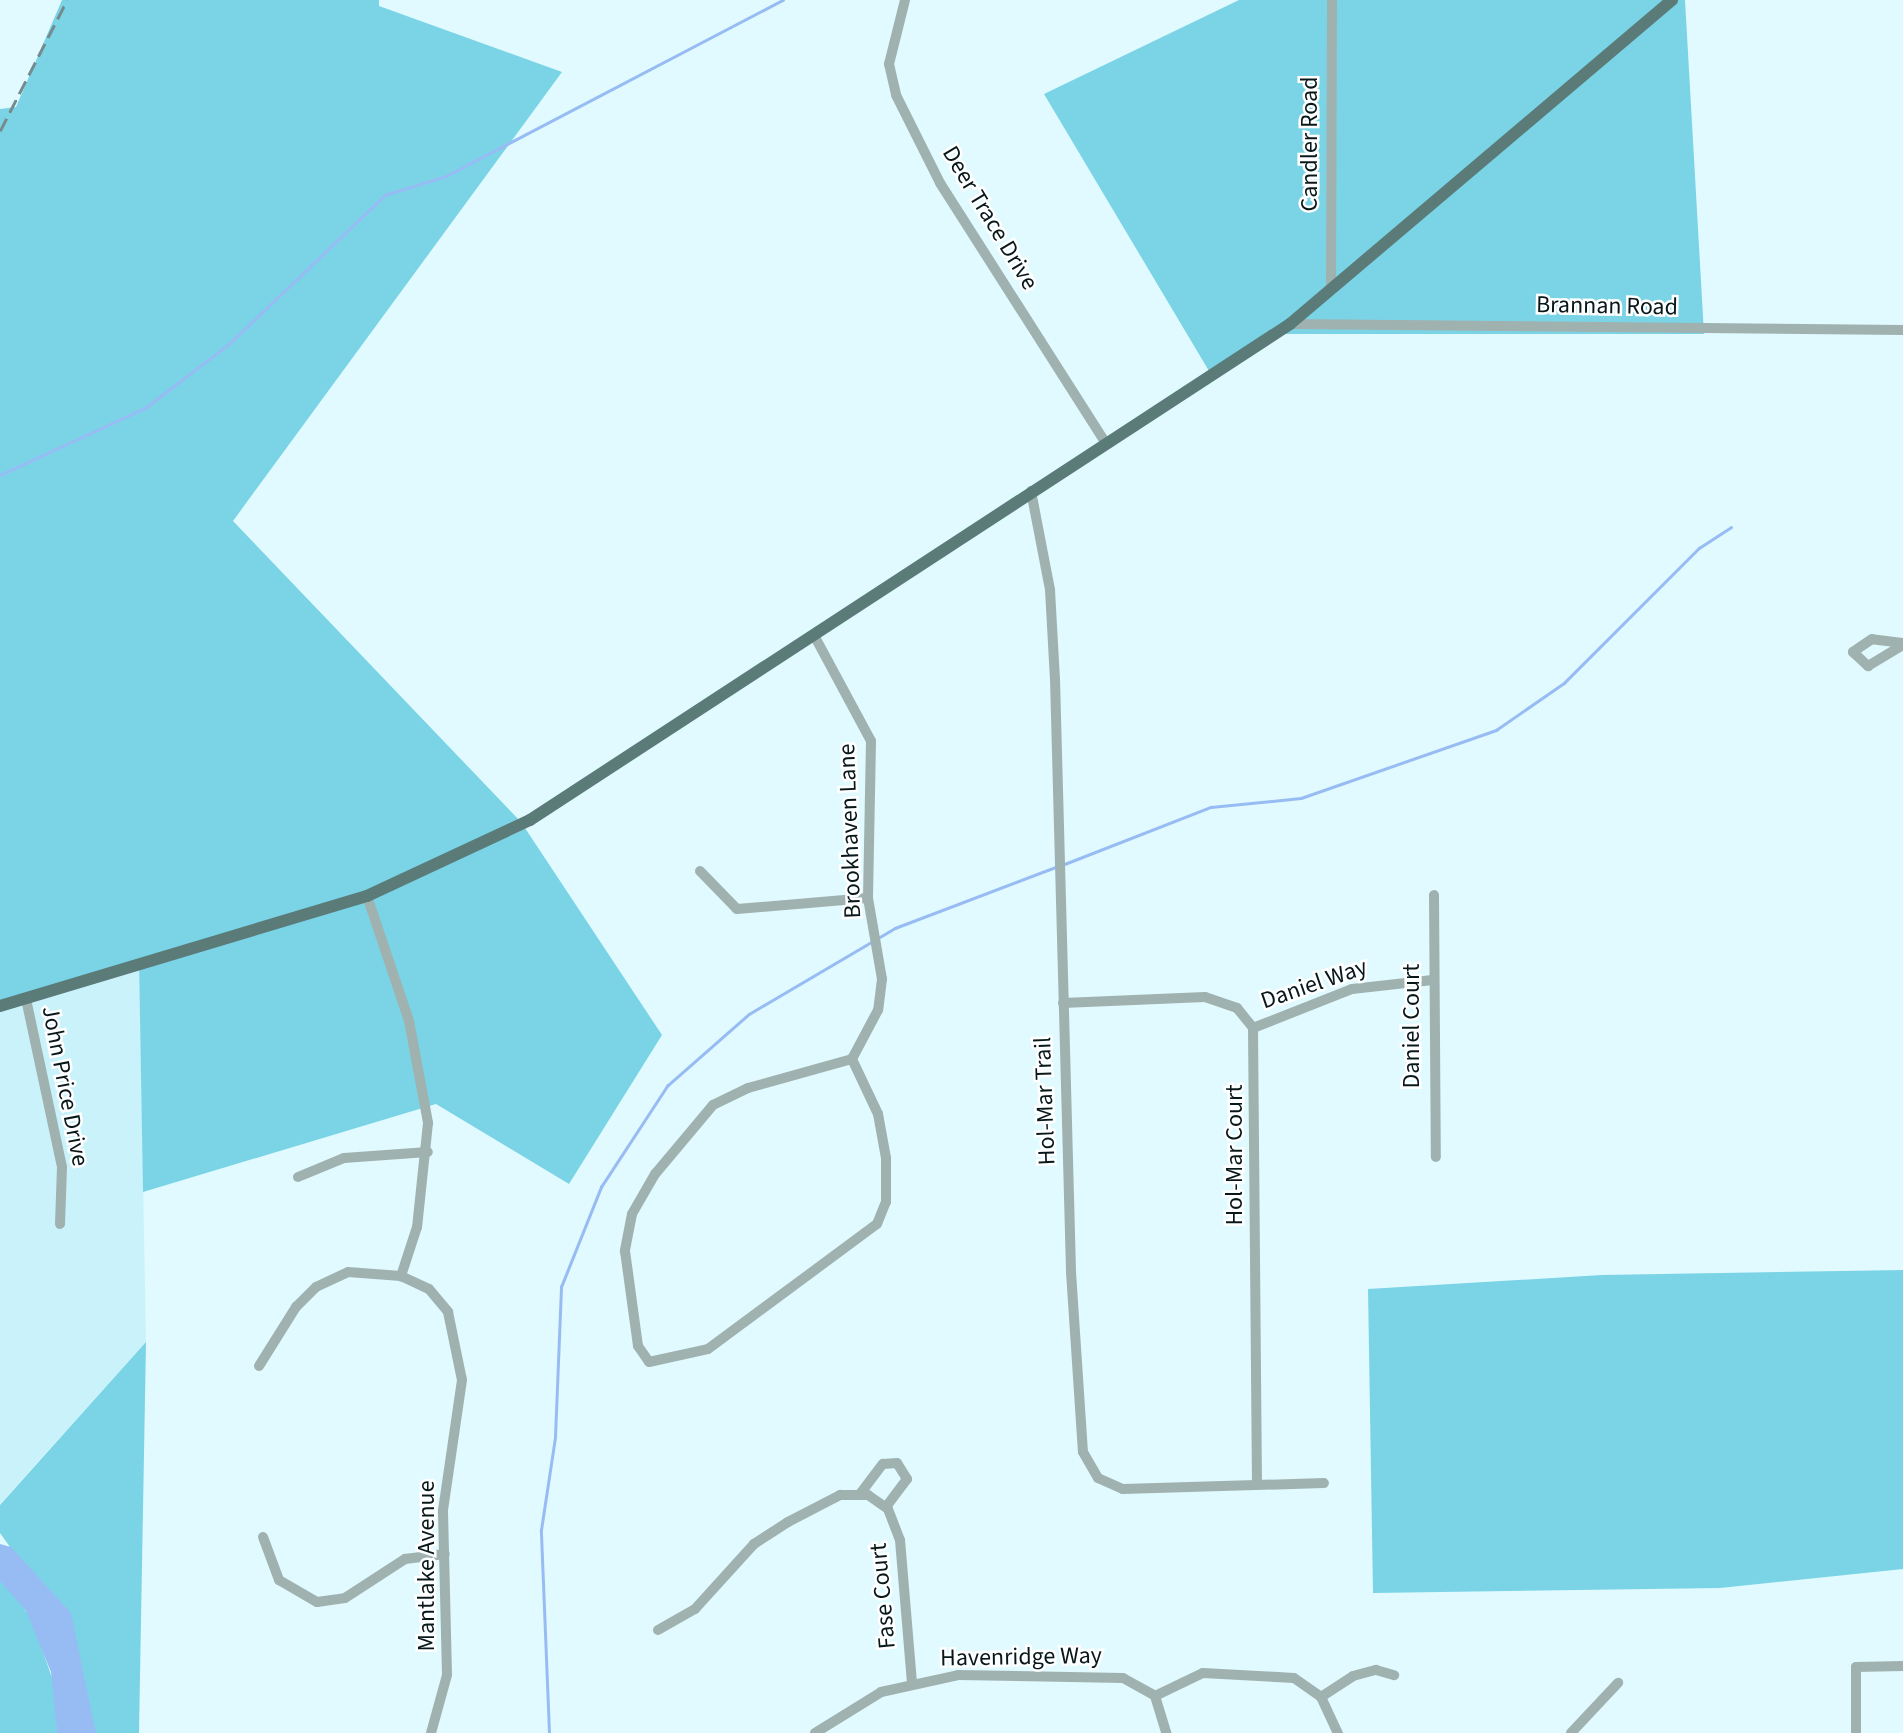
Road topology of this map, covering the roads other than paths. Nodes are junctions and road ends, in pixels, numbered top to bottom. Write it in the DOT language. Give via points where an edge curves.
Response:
graph roads {
  1 [pos="905,0"];
  2 [pos="1332,0"];
  3 [pos="1672,0"];
  4 [pos="1331,289"];
  5 [pos="1290,324"];
  6 [pos="1903,330"];
  7 [pos="1105,442"];
  8 [pos="1031,491"];
  9 [pos="815,637"];
  10 [pos="700,871"];
  11 [pos="1434,895"];
  12 [pos="367,896"];
  13 [pos="868,898"];
  14 [pos="1432,980"];
  15 [pos="26,999"];
  16 [pos="1063,1003"];
  17 [pos="0,1006"];
  18 [pos="1253,1028"];
  19 [pos="852,1059"];
  20 [pos="428,1152"];
  21 [pos="1436,1157"];
  22 [pos="298,1177"];
  23 [pos="61,1224"];
  24 [pos="401,1276"];
  25 [pos="259,1366"];
  26 [pos="1257,1483"];
  27 [pos="1324,1483"];
  28 [pos="860,1494"];
  29 [pos="886,1507"];
  30 [pos="263,1537"];
  31 [pos="445,1554"];
  32 [pos="658,1630"];
  33 [pos="1903,1666"];
  34 [pos="1394,1675"];
  35 [pos="912,1683"];
  36 [pos="1618,1683"];
  37 [pos="1155,1696"];
  38 [pos="1321,1696"];
  39 [pos="431,1733"];
  40 [pos="815,1733"];
  41 [pos="1166,1733"];
  42 [pos="1338,1733"];
  43 [pos="1571,1733"];
  44 [pos="1856,1733"];
  1 -- 7 [label="street, Deer Trace Drive" via="889,64 896,95 940,183"];
  2 -- 4 [label="street, Candler Road"];
  3 -- 4 [label="main road"];
  4 -- 5 [label="main road"];
  5 -- 6 [label="street, Brannan Road"];
  5 -- 7 [label="main road"];
  7 -- 8 [label="main road"];
  8 -- 9 [label="main road"];
  8 -- 16 [label="street, Hol-Mar Trail" via="1050,590"];
  9 -- 12 [label="main road" via="530,820"];
  9 -- 13 [label="street, Brookhaven Lane" via="871,741"];
  10 -- 13 [label="street" via="737,909"];
  11 -- 14 [label="street, Daniel Court"];
  12 -- 15 [label="main road"];
  12 -- 20 [label="street" via="423,1076"];
  13 -- 19 [label="street, Brookhaven Lane" via="882,979 868,1037"];
  14 -- 18 [label="street, Daniel Way" via="1352,989"];
  14 -- 21 [label="street, Daniel Court"];
  15 -- 17 [label="main road"];
  15 -- 23 [label="street, John Price Drive" via="62,1167"];
  16 -- 18 [label="street" via="1205,997 1237,1008"];
  16 -- 26 [label="street, Hol-Mar Trail" via="1073,1322 1088,1467 1109,1486 1123,1489"];
  18 -- 26 [label="street, Hol-Mar Court"];
  19 -- 19 [label="street" via="748,1088 713,1105 655,1174 632,1213 625,1251 638,1346 649,1362 708,1349 877,1224 886,1202 880,1125"];
  20 -- 22 [label="street" via="344,1158"];
  20 -- 24 [label="street" via="417,1227"];
  24 -- 25 [label="street, Mantlake Avenue" via="348,1272 316,1287"];
  24 -- 31 [label="street, Mantlake Avenue" via="438,1296 458,1342 462,1380 443,1511"];
  26 -- 27 [label="street, Hol-Mar Trail"];
  28 -- 29 [label="street"];
  28 -- 29 [label="street" via="883,1464 897,1463 906,1472 906,1483"];
  28 -- 32 [label="street" via="818,1503 754,1544 695,1609"];
  29 -- 35 [label="street, Fase Court" via="900,1539"];
  30 -- 31 [label="street" via="279,1580 317,1602 345,1598 405,1559"];
  31 -- 39 [label="street, Mantlake Avenue" via="448,1665"];
  33 -- 44 [label="street" via="1856,1667"];
  34 -- 38 [label="street" via="1377,1670 1353,1676"];
  35 -- 37 [label="street, Havenridge Way" via="958,1675 1100,1676 1123,1678"];
  35 -- 40 [label="street, Havenridge Way" via="881,1692"];
  36 -- 43 [label="street"];
  37 -- 38 [label="street" via="1203,1673 1239,1672 1294,1678"];
  37 -- 41 [label="street"];
  38 -- 42 [label="street"];
}
